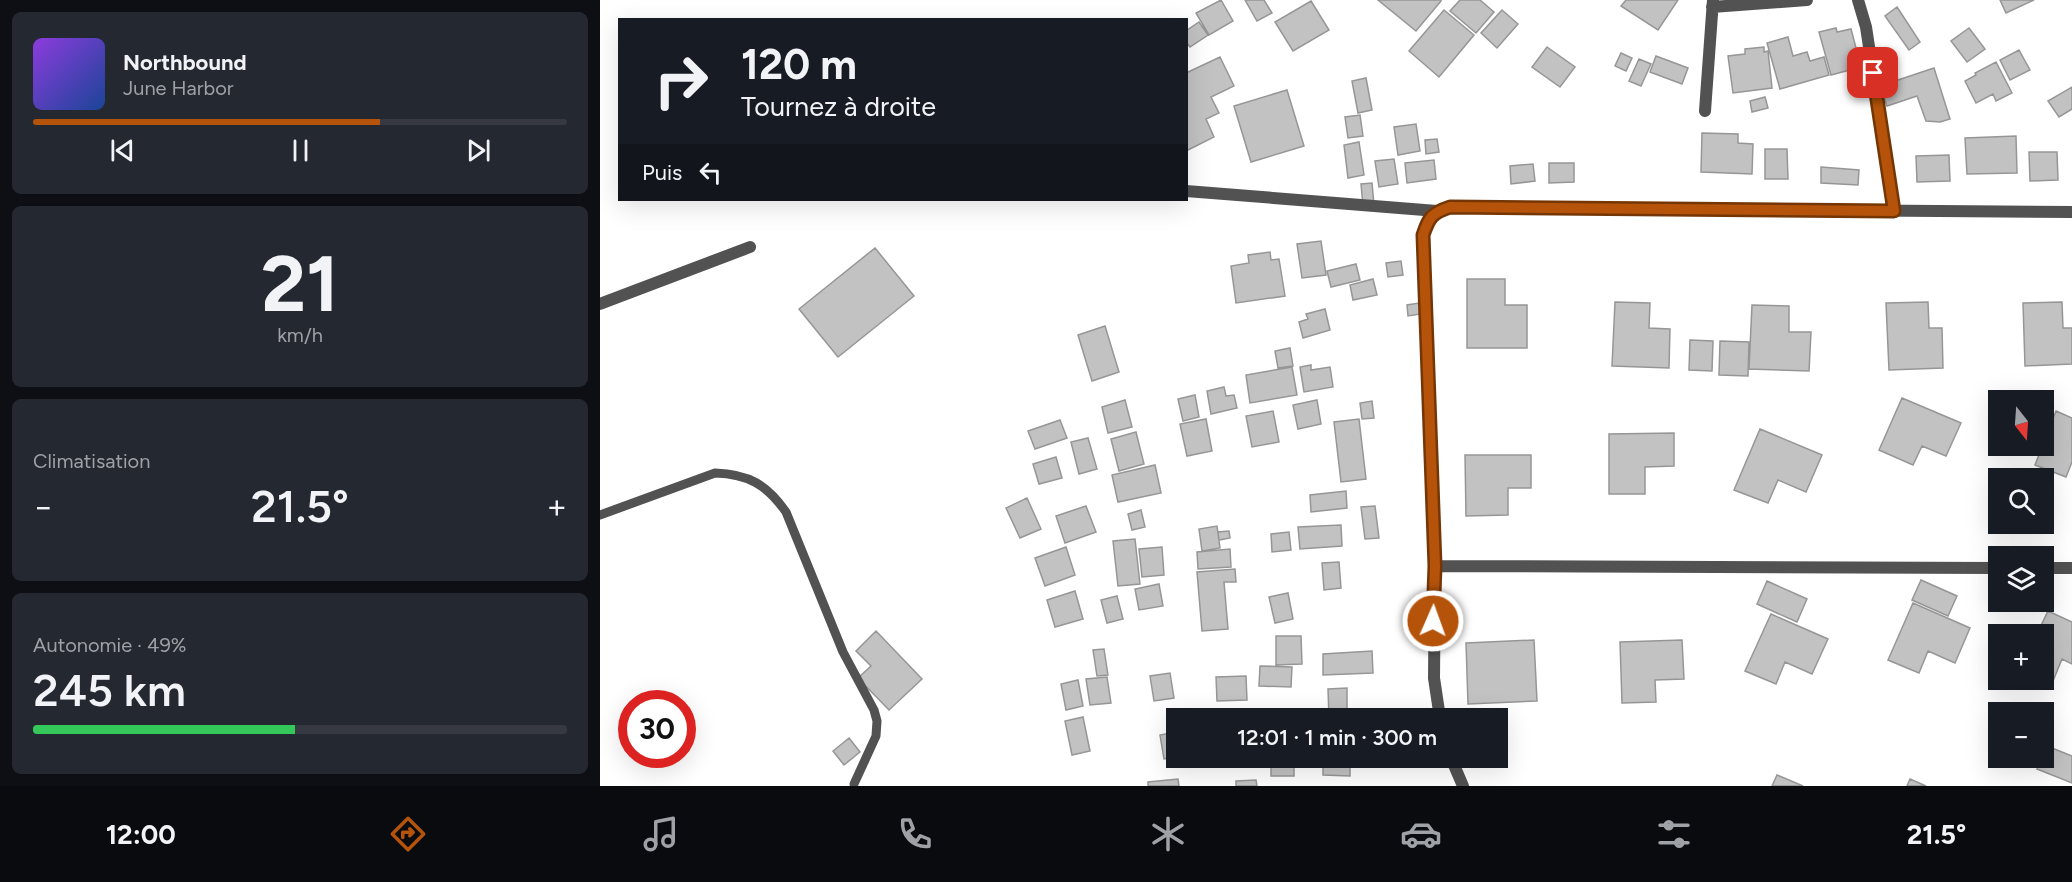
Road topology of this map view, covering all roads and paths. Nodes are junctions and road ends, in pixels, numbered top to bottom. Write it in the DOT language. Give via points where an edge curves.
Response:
graph roads {
  1 [pos="1807,0"];
  2 [pos="1858,0"];
  3 [pos="1712,3"];
  4 [pos="1705,111"];
  5 [pos="1188,191"];
  6 [pos="1437,211"];
  7 [pos="1894,211"];
  8 [pos="2072,212"];
  9 [pos="750,247"];
  10 [pos="600,304"];
  11 [pos="600,515"];
  12 [pos="1435,566"];
  13 [pos="1988,568"];
  14 [pos="2054,568"];
  15 [pos="2072,568"];
  16 [pos="1438,708"];
  17 [pos="1455,768"];
  18 [pos="854,784"];
  19 [pos="1463,786"];
  1 -- 3 [label="street"];
  2 -- 7 [label="street" via="1866,27"];
  3 -- 4 [label="street"];
  5 -- 6 [label="street"];
  6 -- 7 [label="street" via="1450,207"];
  6 -- 12 [label="street" via="1428,220 1423,235"];
  7 -- 8 [label="street"];
  9 -- 10 [label="street"];
  11 -- 18 [label="lane" via="715,473 753,480 777,500 877,721 876,736"];
  12 -- 13 [label="street"];
  12 -- 16 [label="street" via="1434,678"];
  14 -- 15 [label="street"];
  17 -- 19 [label="street"];
}
